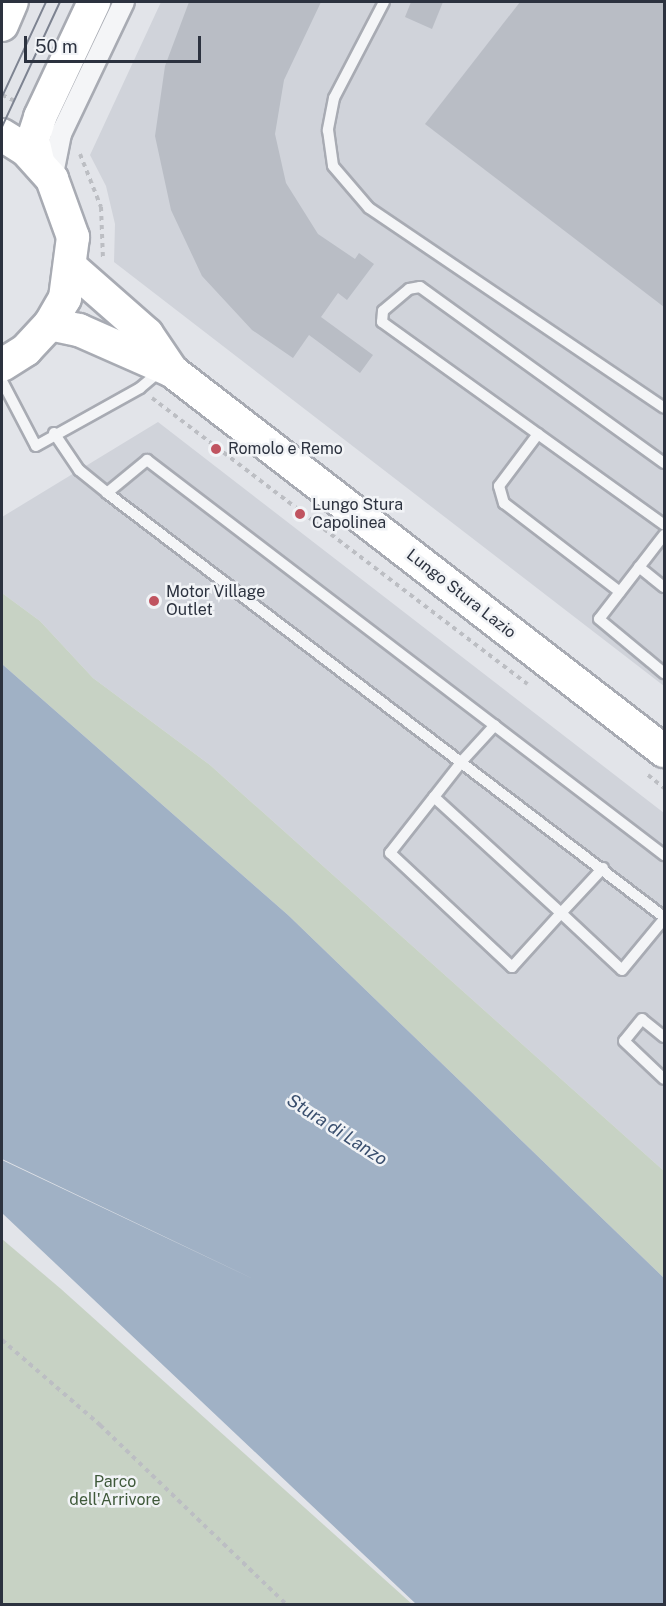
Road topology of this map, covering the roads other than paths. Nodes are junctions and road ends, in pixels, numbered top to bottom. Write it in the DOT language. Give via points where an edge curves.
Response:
graph roads {
  1 [pos="12,2"];
  2 [pos="94,2"];
  3 [pos="123,2"];
  4 [pos="384,2"];
  5 [pos="2,25"];
  6 [pos="2,135"];
  7 [pos="45,170"];
  8 [pos="72,268"];
  9 [pos="50,324"];
  10 [pos="2,365"];
  11 [pos="168,370"];
  12 [pos="2,381"];
  13 [pos="664,408"];
  14 [pos="54,433"];
  15 [pos="538,435"];
  16 [pos="664,463"];
  17 [pos="107,493"];
  18 [pos="664,525"];
  19 [pos="664,535"];
  20 [pos="639,567"];
  21 [pos="664,587"];
  22 [pos="620,592"];
  23 [pos="664,674"];
  24 [pos="495,725"];
  25 [pos="463,760"];
  26 [pos="655,762"];
  27 [pos="434,797"];
  28 [pos="664,855"];
  29 [pos="603,868"];
  30 [pos="561,913"];
  31 [pos="664,918"];
  32 [pos="664,1037"];
  33 [pos="664,1079"];
  1 -- 5 [label="main road"];
  2 -- 7 [label="main road" via="33,139"];
  3 -- 7 [label="street"];
  4 -- 13 [label="lane" via="334,98 328,130 333,166 369,208"];
  6 -- 7 [label="main road"];
  7 -- 8 [label="main road" via="73,237"];
  8 -- 9 [label="main road"];
  8 -- 11 [label="main road, Lungo Stura Lazio" via="147,334"];
  9 -- 10 [label="main road" via="26,351"];
  9 -- 11 [label="main road, Lungo Stura Lazio" via="79,330"];
  11 -- 14 [label="lane"];
  11 -- 26 [label="main road, Lungo Stura Lazio"];
  12 -- 14 [label="lane" via="36,446"];
  14 -- 17 [label="lane" via="79,470"];
  15 -- 16 [label="lane" via="382,322 383,311 409,289 420,287"];
  15 -- 18 [label="lane"];
  15 -- 22 [label="lane" via="499,486 504,503"];
  17 -- 24 [label="lane" via="147,460"];
  17 -- 25 [label="lane"];
  19 -- 20 [label="lane"];
  20 -- 21 [label="lane"];
  20 -- 22 [label="lane"];
  22 -- 23 [label="lane" via="599,619"];
  24 -- 25 [label="lane"];
  24 -- 28 [label="lane"];
  25 -- 27 [label="lane"];
  25 -- 29 [label="lane"];
  27 -- 30 [label="lane"];
  27 -- 30 [label="lane" via="390,853 512,967"];
  29 -- 30 [label="lane"];
  29 -- 31 [label="lane"];
  30 -- 31 [label="lane" via="622,970"];
  32 -- 33 [label="lane" via="642,1019 624,1041"];
}
